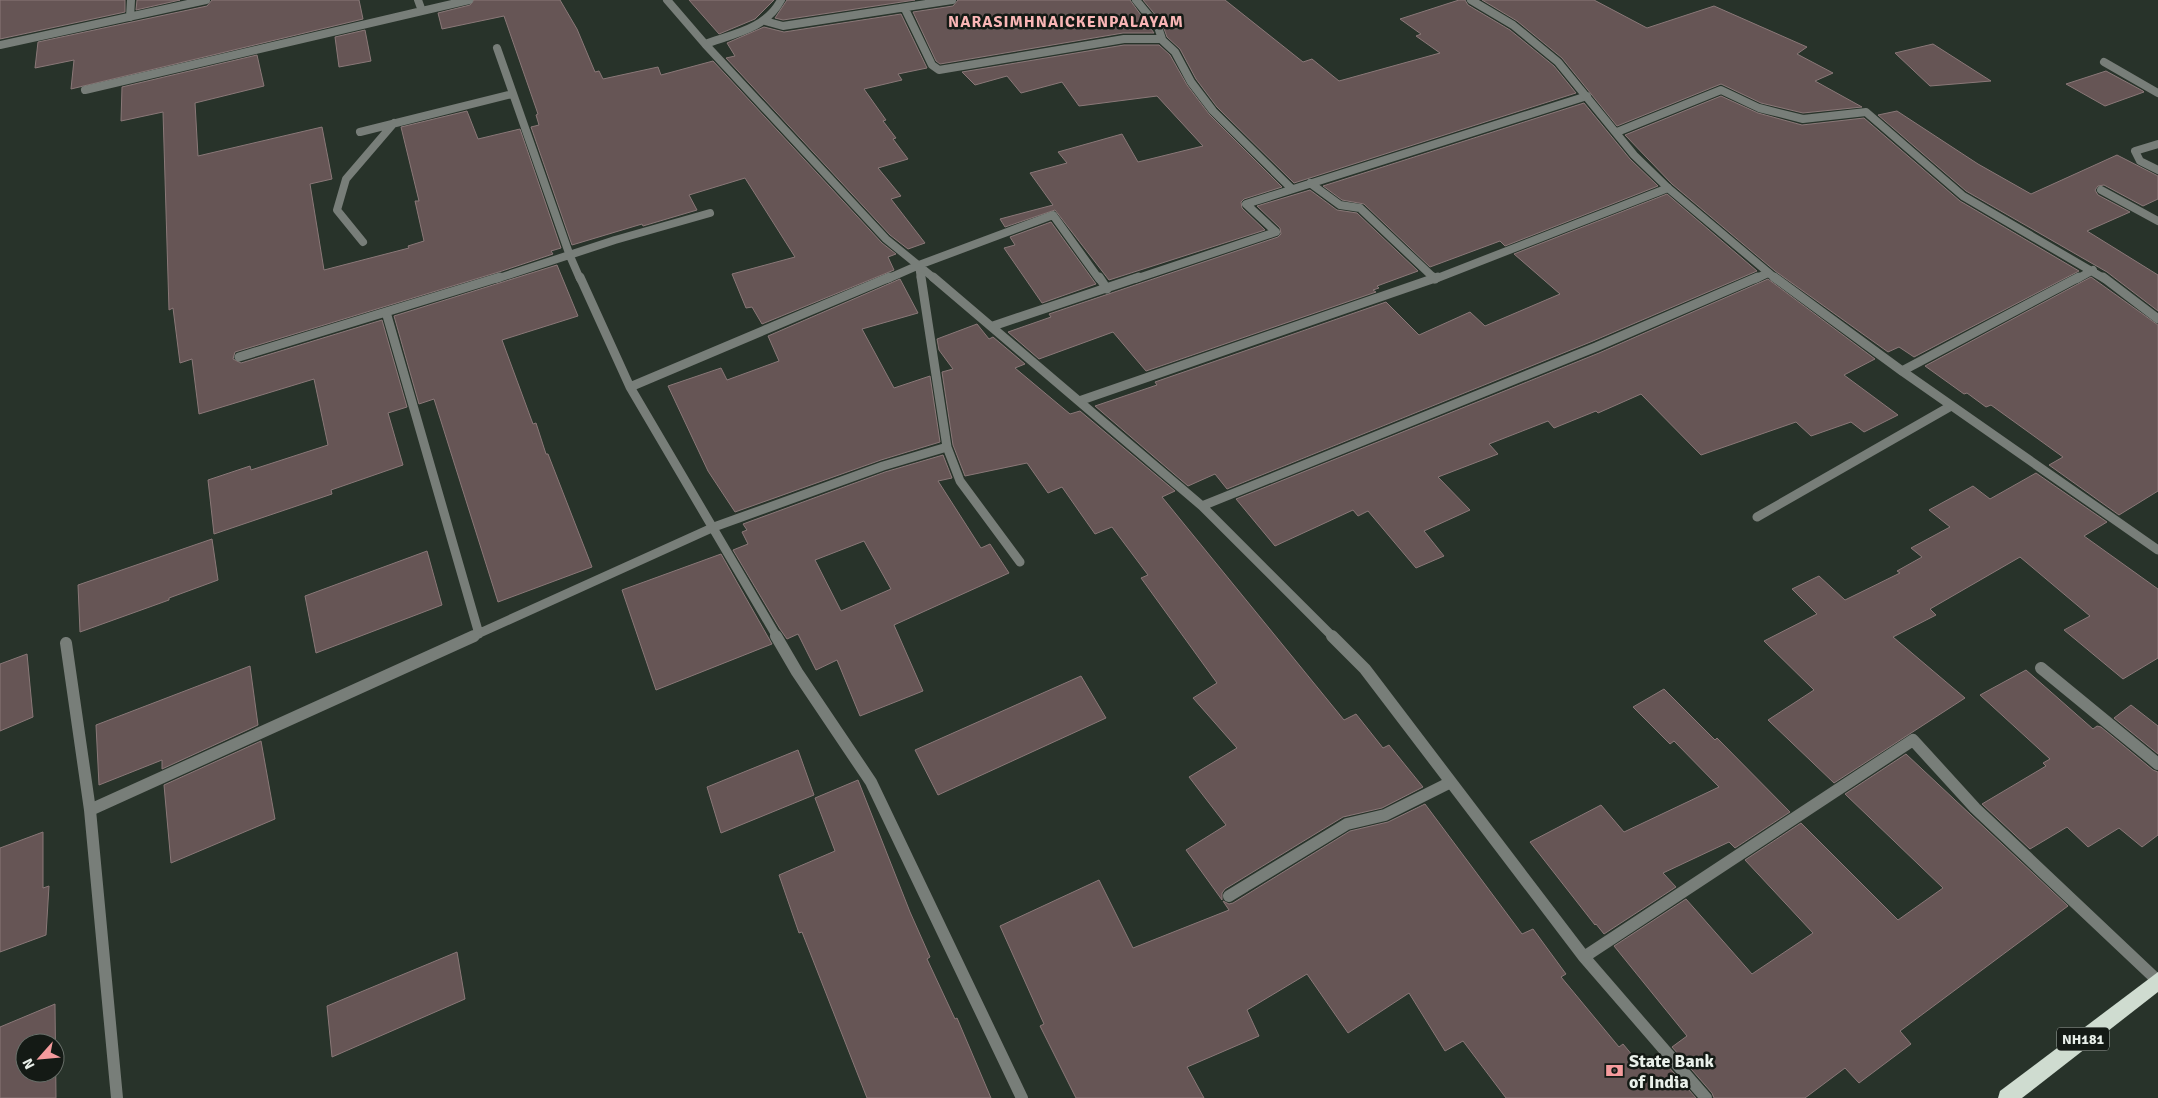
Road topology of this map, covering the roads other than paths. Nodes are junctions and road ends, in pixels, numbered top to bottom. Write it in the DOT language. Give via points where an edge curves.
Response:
graph roads {
  1 [pos="131,0"];
  2 [pos="206,0"];
  3 [pos="418,0"];
  4 [pos="469,0"];
  5 [pos="667,0"];
  6 [pos="781,0"];
  7 [pos="952,0"];
  8 [pos="1136,0"];
  9 [pos="1471,0"];
  10 [pos="905,9"];
  11 [pos="422,11"];
  12 [pos="130,17"];
  13 [pos="765,21"];
  14 [pos="1162,39"];
  15 [pos="705,44"];
  16 [pos="0,45"];
  17 [pos="497,48"];
  18 [pos="2104,62"];
  19 [pos="85,90"];
  20 [pos="2158,93"];
  21 [pos="512,94"];
  22 [pos="1587,96"];
  23 [pos="394,123"];
  24 [pos="360,132"];
  25 [pos="1617,132"];
  26 [pos="2158,144"];
  27 [pos="2158,170"];
  28 [pos="1310,184"];
  29 [pos="1668,188"];
  30 [pos="1292,189"];
  31 [pos="2100,190"];
  32 [pos="710,213"];
  33 [pos="2158,221"];
  34 [pos="363,242"];
  35 [pos="570,256"];
  36 [pos="919,265"];
  37 [pos="2093,270"];
  38 [pos="1768,273"];
  39 [pos="1435,279"];
  40 [pos="1107,289"];
  41 [pos="386,312"];
  42 [pos="2158,319"];
  43 [pos="993,326"];
  44 [pos="239,357"];
  45 [pos="1902,371"];
  46 [pos="630,387"];
  47 [pos="1079,401"];
  48 [pos="1951,406"];
  49 [pos="947,447"];
  50 [pos="1202,506"];
  51 [pos="1756,517"];
  52 [pos="714,527"];
  53 [pos="2158,550"];
  54 [pos="1020,562"];
  55 [pos="479,634"];
  56 [pos="66,643"];
  57 [pos="2040,668"];
  58 [pos="2158,764"];
  59 [pos="1451,782"];
  60 [pos="90,810"];
  61 [pos="1229,896"];
  62 [pos="1584,957"];
  63 [pos="2158,981"];
  64 [pos="117,1098"];
  65 [pos="1022,1098"];
  66 [pos="1706,1098"];
  67 [pos="2007,1098"];
  1 -- 12 [label="street"];
  2 -- 12 [label="street"];
  3 -- 11 [label="street"];
  4 -- 11 [label="street"];
  5 -- 15 [label="street"];
  6 -- 13 [label="street"];
  7 -- 10 [label="street"];
  8 -- 14 [label="street" via="1158,27"];
  9 -- 22 [label="street" via="1512,25 1558,62"];
  10 -- 13 [label="street" via="783,26"];
  10 -- 14 [label="street" via="932,65 939,70 1114,41 1153,36"];
  11 -- 19 [label="street"];
  12 -- 16 [label="street"];
  13 -- 15 [label="street"];
  14 -- 30 [label="street" via="1172,49 1204,103"];
  15 -- 36 [label="street" via="886,239"];
  17 -- 21 [label="street"];
  18 -- 20 [label="street"];
  21 -- 23 [label="street"];
  21 -- 35 [label="street"];
  22 -- 25 [label="street"];
  22 -- 28 [label="street"];
  23 -- 24 [label="street"];
  23 -- 34 [label="street" via="346,179 338,210"];
  25 -- 29 [label="street" via="1634,155"];
  25 -- 37 [label="street" via="1721,90 1759,108 1803,119 1866,112 1963,196"];
  26 -- 27 [label="street" via="2135,151 2140,160"];
  28 -- 30 [label="street"];
  28 -- 39 [label="street" via="1340,205 1360,208"];
  29 -- 38 [label="street"];
  29 -- 39 [label="street"];
  30 -- 40 [label="street" via="1246,204 1276,232"];
  31 -- 33 [label="street"];
  32 -- 35 [label="street"];
  35 -- 41 [label="street"];
  35 -- 46 [label="street"];
  36 -- 40 [label="street" via="1053,215"];
  36 -- 43 [label="street"];
  36 -- 46 [label="street"];
  36 -- 49 [label="street"];
  37 -- 42 [label="street"];
  37 -- 45 [label="street"];
  38 -- 45 [label="street"];
  38 -- 50 [label="street" via="1596,347"];
  39 -- 47 [label="street"];
  40 -- 43 [label="street"];
  41 -- 44 [label="street"];
  41 -- 55 [label="street"];
  43 -- 47 [label="street"];
  45 -- 48 [label="street"];
  46 -- 52 [label="street"];
  47 -- 50 [label="street"];
  48 -- 51 [label="street"];
  48 -- 53 [label="street"];
  49 -- 52 [label="street" via="883,466"];
  49 -- 54 [label="street" via="960,481"];
  50 -- 59 [label="street" via="1365,669"];
  52 -- 55 [label="street"];
  52 -- 65 [label="street" via="797,672 872,782"];
  55 -- 60 [label="street"];
  56 -- 60 [label="street"];
  57 -- 58 [label="street"];
  59 -- 61 [label="street" via="1385,815 1347,824"];
  59 -- 62 [label="street"];
  60 -- 64 [label="street"];
  62 -- 63 [label="street" via="1913,740 1975,808"];
  62 -- 66 [label="street"];
  63 -- 67 [label="highway, NH181"];
}
